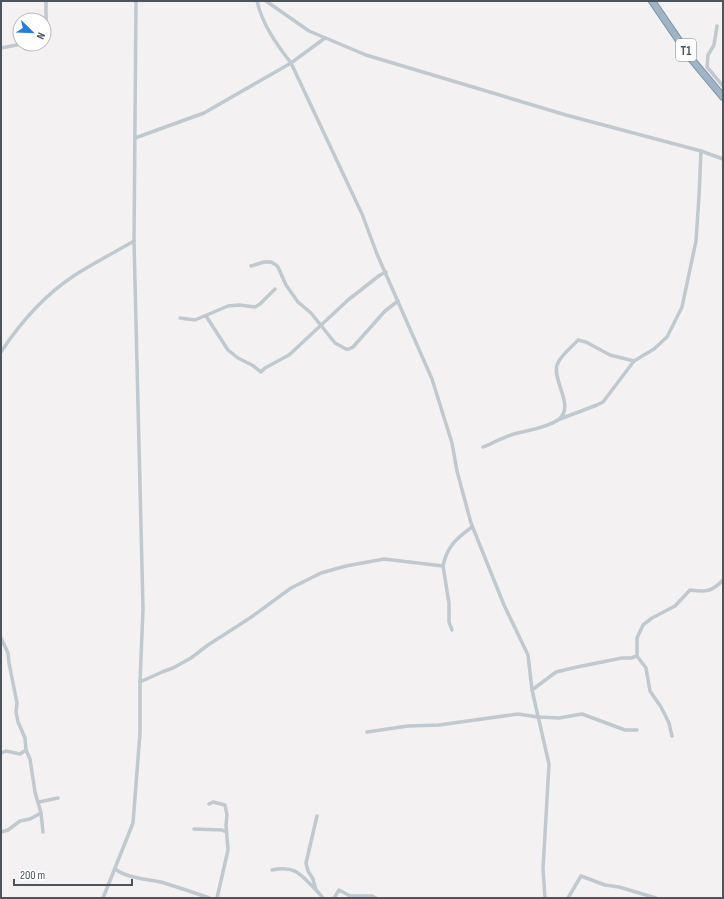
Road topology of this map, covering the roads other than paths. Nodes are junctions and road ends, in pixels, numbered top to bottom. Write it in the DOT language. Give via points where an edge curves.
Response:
graph roads {
  1 [pos="46,1"];
  2 [pos="136,1"];
  3 [pos="257,1"];
  4 [pos="266,1"];
  5 [pos="652,1"];
  6 [pos="46,12"];
  7 [pos="717,26"];
  8 [pos="325,38"];
  9 [pos="12,46"];
  10 [pos="1,48"];
  11 [pos="291,63"];
  12 [pos="723,86"];
  13 [pos="723,97"];
  14 [pos="135,138"];
  15 [pos="701,151"];
  16 [pos="723,159"];
  17 [pos="134,241"];
  18 [pos="251,266"];
  19 [pos="386,272"];
  20 [pos="275,289"];
  21 [pos="398,301"];
  22 [pos="206,316"];
  23 [pos="180,318"];
  24 [pos="321,325"];
  25 [pos="1,352"];
  26 [pos="634,361"];
  27 [pos="559,419"];
  28 [pos="483,447"];
  29 [pos="472,527"];
  30 [pos="443,566"];
  31 [pos="723,580"];
  32 [pos="452,630"];
  33 [pos="1,638"];
  34 [pos="637,656"];
  35 [pos="140,682"];
  36 [pos="532,690"];
  37 [pos="538,717"];
  38 [pos="638,730"];
  39 [pos="367,732"];
  40 [pos="672,736"];
  41 [pos="26,750"];
  42 [pos="1,753"];
  43 [pos="58,798"];
  44 [pos="39,802"];
  45 [pos="209,804"];
  46 [pos="41,813"];
  47 [pos="317,816"];
  48 [pos="194,829"];
  49 [pos="1,832"];
  50 [pos="43,832"];
  51 [pos="226,832"];
  52 [pos="115,869"];
  53 [pos="272,870"];
  54 [pos="316,890"];
  55 [pos="103,898"];
  56 [pos="209,898"];
  57 [pos="217,898"];
  58 [pos="323,898"];
  59 [pos="334,898"];
  60 [pos="376,898"];
  61 [pos="545,898"];
  62 [pos="568,898"];
  63 [pos="656,898"];
  1 -- 6 [label="street"];
  2 -- 14 [label="street"];
  3 -- 11 [label="street" via="259,11 278,46"];
  4 -- 8 [label="street" via="309,31"];
  5 -- 13 [label="highway, T1" via="693,61"];
  7 -- 12 [label="street" via="707,67"];
  8 -- 11 [label="street"];
  8 -- 15 [label="street" via="366,55 566,115"];
  9 -- 10 [label="street"];
  11 -- 14 [label="street" via="204,113"];
  11 -- 19 [label="street" via="362,214"];
  14 -- 17 [label="street"];
  15 -- 16 [label="street"];
  15 -- 26 [label="street" via="696,242 682,307 667,338"];
  17 -- 25 [label="street" via="74,275 52,292 26,319"];
  17 -- 35 [label="street" via="143,609"];
  18 -- 24 [label="street" via="264,262 276,265 298,302"];
  19 -- 21 [label="street"];
  19 -- 24 [label="street" via="357,292"];
  20 -- 22 [label="street" via="255,307 228,306"];
  21 -- 24 [label="street" via="349,349 335,343"];
  21 -- 29 [label="street" via="432,379 452,442"];
  22 -- 23 [label="street" via="192,320"];
  22 -- 24 [label="street" via="228,350 261,372 289,355"];
  26 -- 27 [label="street" via="603,402"];
  26 -- 27 [label="street" via="610,355 578,340 557,365 556,371 565,403 564,412"];
  27 -- 28 [label="street"];
  29 -- 30 [label="street" via="454,540"];
  29 -- 36 [label="street" via="528,655"];
  30 -- 32 [label="street"];
  30 -- 35 [label="street" via="384,559 321,574 290,588 191,658"];
  31 -- 34 [label="street" via="715,588 704,592 690,590 675,606 643,625 637,638"];
  33 -- 41 [label="street" via="8,652 17,703 16,712 25,738"];
  34 -- 36 [label="street" via="556,672"];
  34 -- 40 [label="street" via="646,668 650,691 662,707"];
  35 -- 52 [label="street" via="140,733 133,823"];
  36 -- 37 [label="street"];
  37 -- 38 [label="street" via="559,718 582,714 625,730"];
  37 -- 39 [label="street" via="518,714"];
  37 -- 61 [label="street" via="549,764 543,869"];
  41 -- 42 [label="street" via="20,754 6,751"];
  41 -- 44 [label="street"];
  43 -- 44 [label="street"];
  44 -- 46 [label="street"];
  45 -- 51 [label="street" via="213,802 225,805"];
  46 -- 49 [label="street"];
  46 -- 50 [label="street"];
  47 -- 54 [label="street" via="306,863"];
  48 -- 51 [label="street"];
  51 -- 57 [label="street" via="228,850"];
  52 -- 55 [label="street"];
  52 -- 56 [label="street"];
  53 -- 54 [label="street" via="297,871"];
  54 -- 58 [label="street"];
  59 -- 60 [label="street" via="339,890 350,896"];
  62 -- 63 [label="street" via="581,876 600,884"];
}
